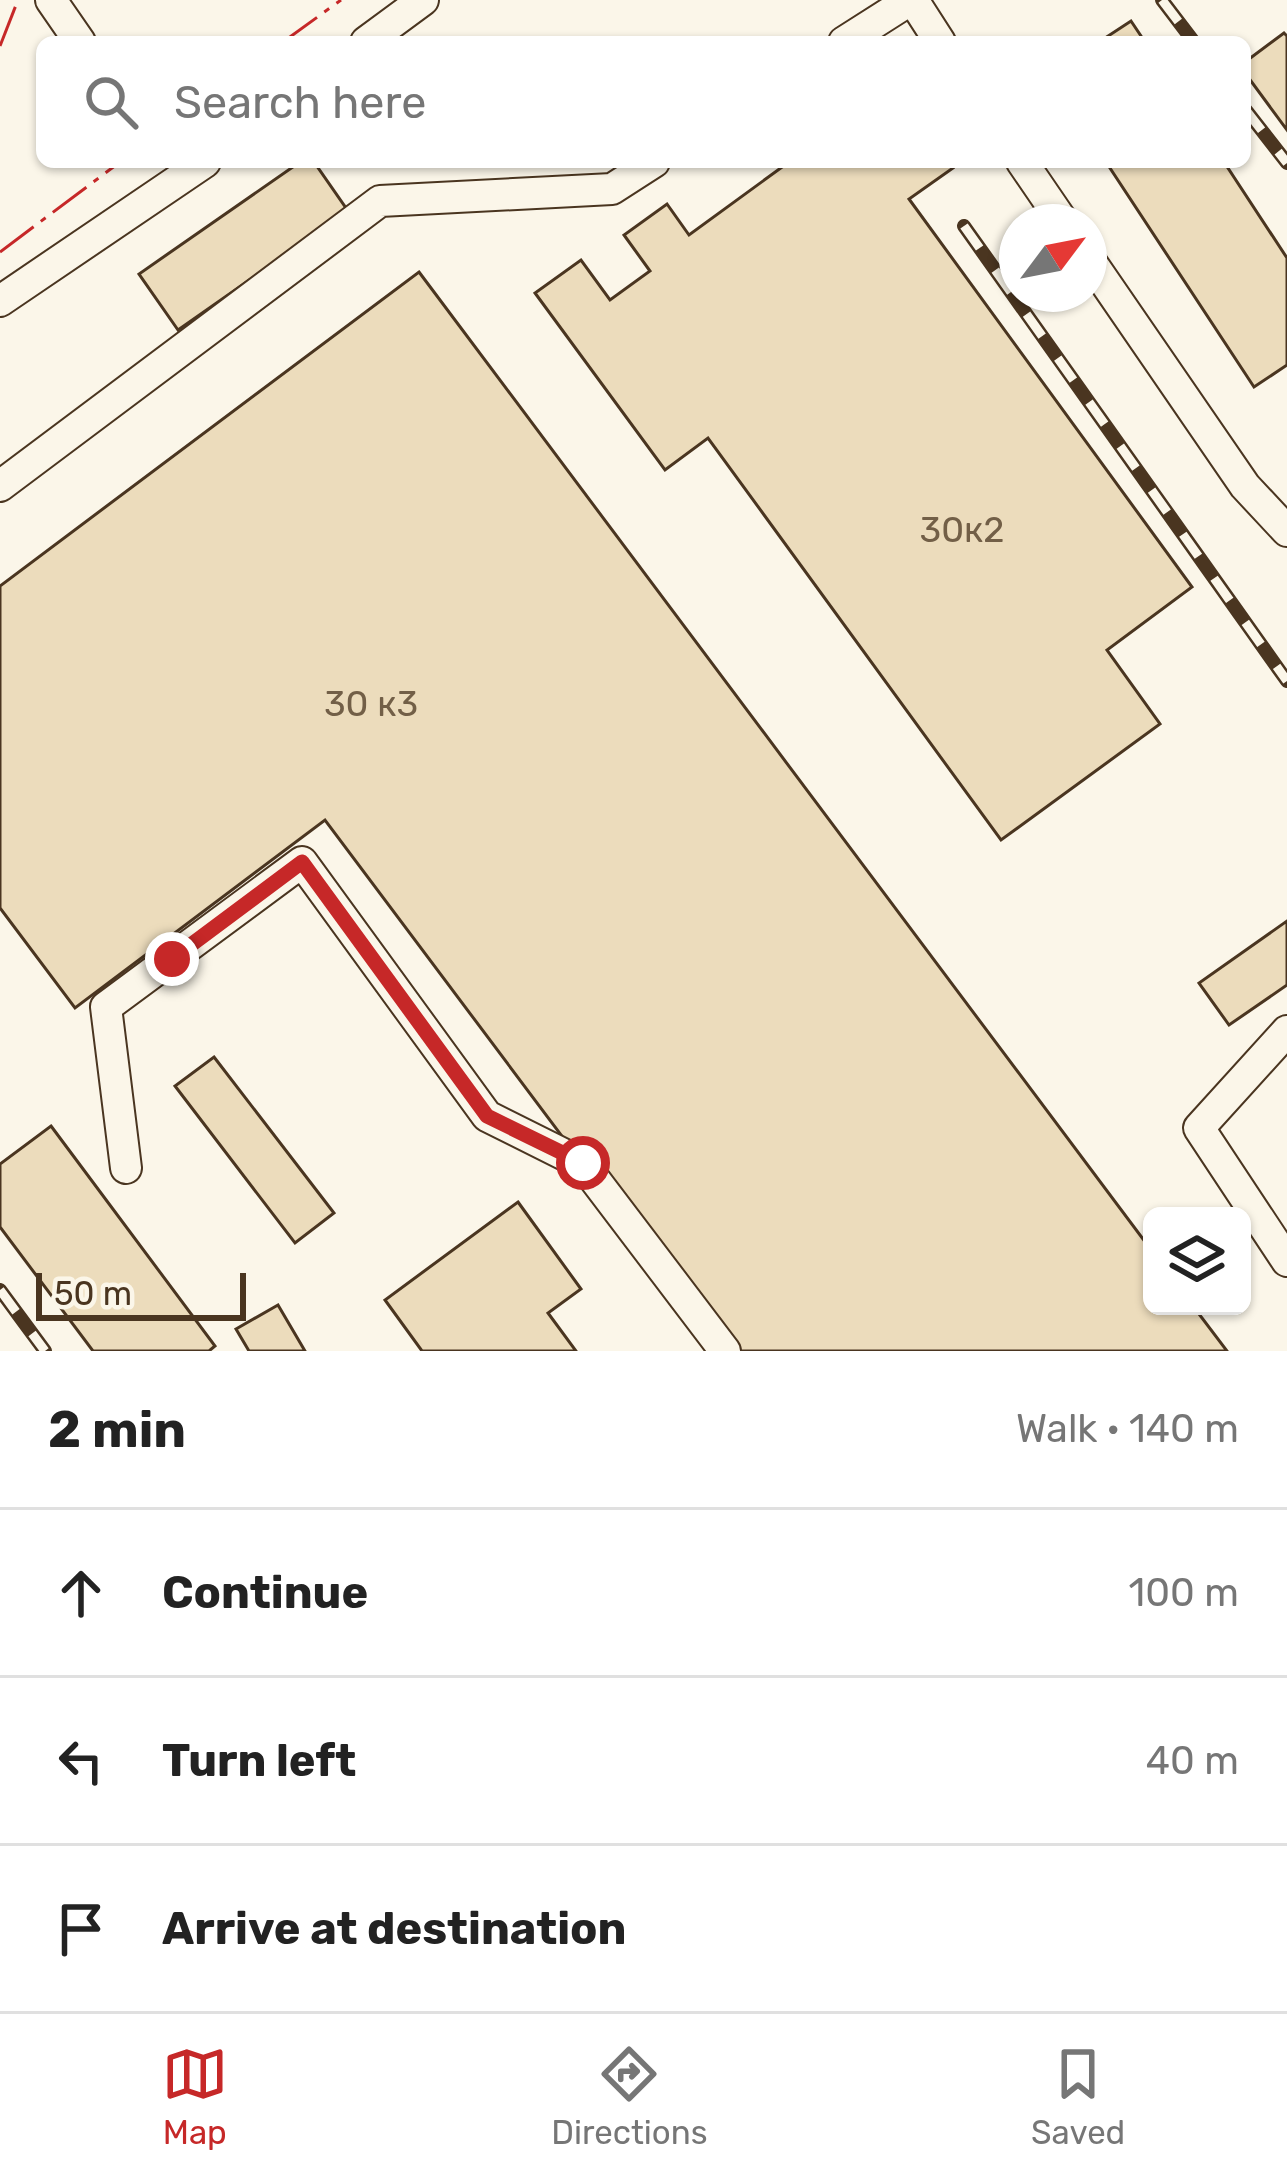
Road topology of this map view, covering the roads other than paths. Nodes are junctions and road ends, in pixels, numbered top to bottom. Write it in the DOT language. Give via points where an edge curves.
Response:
graph roads {
  1 [pos="51,0"];
  2 [pos="423,0"];
  3 [pos="912,0"];
  4 [pos="76,36"];
  5 [pos="374,36"];
  6 [pos="854,36"];
  7 [pos="936,36"];
  8 [pos="194,168"];
  9 [pos="645,168"];
  10 [pos="1026,168"];
  11 [pos="1051,204"];
  12 [pos="1107,285"];
  13 [pos="0,301"];
  14 [pos="0,486"];
  15 [pos="1287,532"];
  16 [pos="1287,1031"];
  17 [pos="126,1168"];
  18 [pos="1287,1261"];
  19 [pos="725,1351"];
  1 -- 4 [label="street"];
  2 -- 5 [label="street"];
  3 -- 6 [label="street"];
  3 -- 7 [label="street"];
  8 -- 13 [label="street"];
  9 -- 14 [label="street" via="612,189 380,201"];
  10 -- 11 [label="street"];
  12 -- 15 [label="street" via="1245,486"];
  16 -- 18 [label="street" via="1199,1128"];
  17 -- 19 [label="street" via="106,1007 302,862 487,1116 583,1163"];
}
